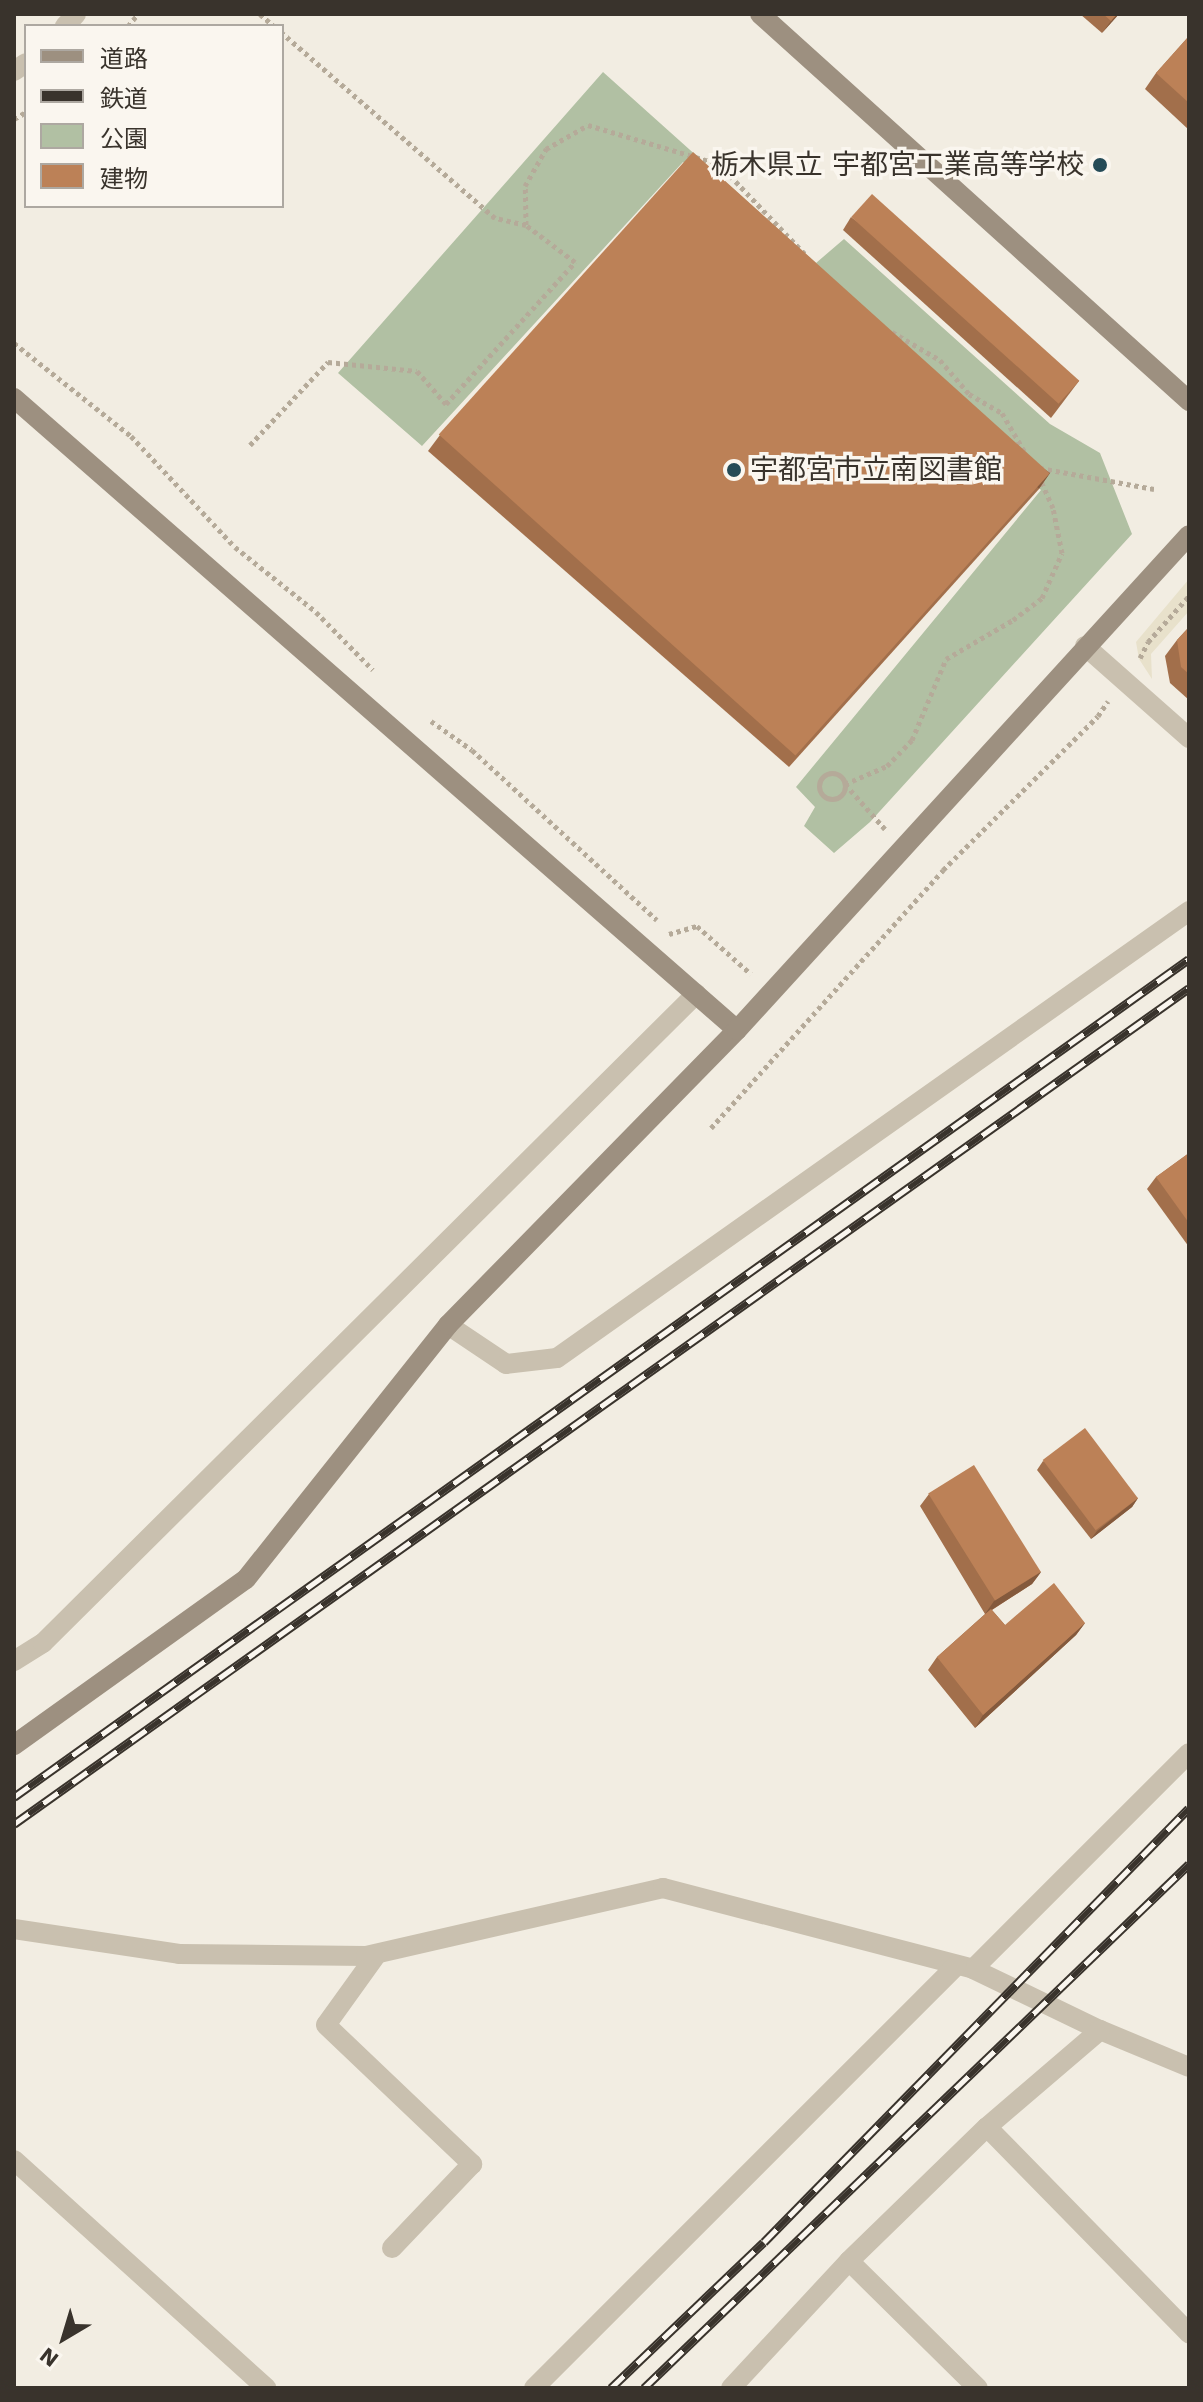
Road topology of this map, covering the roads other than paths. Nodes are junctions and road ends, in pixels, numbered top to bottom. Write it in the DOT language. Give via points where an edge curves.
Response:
graph roads {
  1 [pos="760,14"];
  2 [pos="14,398"];
  3 [pos="1189,401"];
  4 [pos="1189,535"];
  5 [pos="1085,646"];
  6 [pos="1189,738"];
  7 [pos="1186,919"];
  8 [pos="696,994"];
  9 [pos="737,1030"];
  10 [pos="448,1325"];
  11 [pos="14,1661"];
  12 [pos="14,1745"];
  13 [pos="1189,1753"];
  14 [pos="14,1929"];
  15 [pos="377,1954"];
  16 [pos="965,1967"];
  17 [pos="1100,2030"];
  18 [pos="1187,2062"];
  19 [pos="987,2127"];
  20 [pos="14,2160"];
  21 [pos="392,2248"];
  22 [pos="849,2261"];
  23 [pos="1189,2333"];
  24 [pos="266,2388"];
  25 [pos="534,2388"];
  26 [pos="731,2388"];
  27 [pos="978,2388"];
  1 -- 3 [label="street"];
  2 -- 8 [label="street"];
  4 -- 5 [label="street"];
  5 -- 6 [label="street"];
  5 -- 9 [label="street"];
  7 -- 10 [label="street" via="557,1358 506,1364"];
  8 -- 9 [label="street"];
  8 -- 11 [label="street" via="43,1643"];
  9 -- 10 [label="street"];
  10 -- 12 [label="street" via="246,1579"];
  13 -- 16 [label="street"];
  14 -- 15 [label="street" via="179,1954"];
  15 -- 16 [label="street" via="663,1888"];
  15 -- 21 [label="street" via="326,2025 472,2164"];
  16 -- 17 [label="street"];
  16 -- 25 [label="street"];
  17 -- 18 [label="street"];
  17 -- 19 [label="street"];
  19 -- 22 [label="street"];
  19 -- 23 [label="street"];
  20 -- 24 [label="street"];
  22 -- 26 [label="street"];
  22 -- 27 [label="street"];
}
